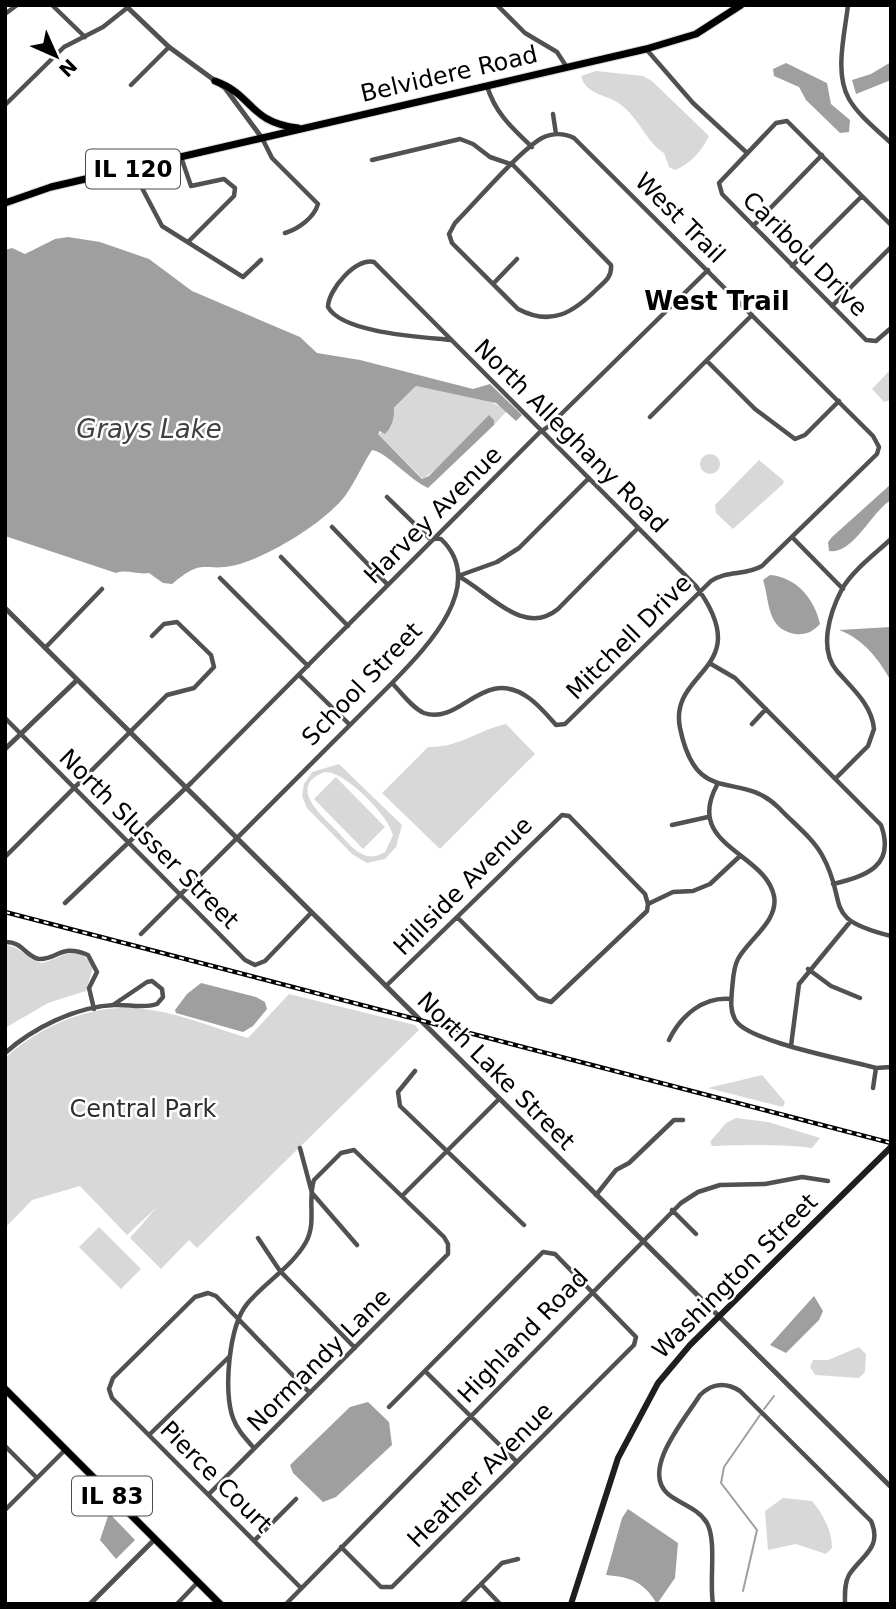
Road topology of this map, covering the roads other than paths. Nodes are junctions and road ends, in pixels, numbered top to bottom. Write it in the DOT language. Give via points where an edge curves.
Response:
graph roads {
  1 [pos="17,5"];
  2 [pos="52,5"];
  3 [pos="497,5"];
  4 [pos="741,5"];
  5 [pos="848,5"];
  6 [pos="126,6"];
  7 [pos="5,14"];
  8 [pos="85,37"];
  9 [pos="169,47"];
  10 [pos="646,49"];
  11 [pos="566,66"];
  12 [pos="215,81"];
  13 [pos="131,85"];
  14 [pos="487,85"];
  15 [pos="5,105"];
  16 [pos="553,114"];
  17 [pos="302,129"];
  18 [pos="556,134"];
  19 [pos="261,138"];
  20 [pos="891,143"];
  21 [pos="532,146"];
  22 [pos="746,152"];
  23 [pos="822,155"];
  24 [pos="181,157"];
  25 [pos="372,160"];
  26 [pos="513,165"];
  27 [pos="132,169"];
  28 [pos="862,195"];
  29 [pos="5,203"];
  30 [pos="891,225"];
  31 [pos="752,226"];
  32 [pos="285,233"];
  33 [pos="188,242"];
  34 [pos="891,247"];
  35 [pos="517,259"];
  36 [pos="261,260"];
  37 [pos="792,266"];
  38 [pos="708,270"];
  39 [pos="493,284"];
  40 [pos="832,306"];
  41 [pos="752,315"];
  42 [pos="891,328"];
  43 [pos="450,340"];
  44 [pos="706,361"];
  45 [pos="839,401"];
  46 [pos="650,417"];
  47 [pos="543,430"];
  48 [pos="879,447"];
  49 [pos="589,478"];
  50 [pos="387,497"];
  51 [pos="332,527"];
  52 [pos="638,528"];
  53 [pos="435,537"];
  54 [pos="792,537"];
  55 [pos="891,539"];
  56 [pos="281,557"];
  57 [pos="458,576"];
  58 [pos="220,578"];
  59 [pos="388,585"];
  60 [pos="102,589"];
  61 [pos="842,589"];
  62 [pos="700,591"];
  63 [pos="5,608"];
  64 [pos="348,626"];
  65 [pos="152,636"];
  66 [pos="45,648"];
  67 [pos="711,664"];
  68 [pos="308,666"];
  69 [pos="299,675"];
  70 [pos="77,680"];
  71 [pos="392,683"];
  72 [pos="766,709"];
  73 [pos="5,718"];
  74 [pos="751,724"];
  75 [pos="350,725"];
  76 [pos="129,732"];
  77 [pos="21,734"];
  78 [pos="5,750"];
  79 [pos="836,778"];
  80 [pos="717,785"];
  81 [pos="185,787"];
  82 [pos="74,789"];
  83 [pos="708,817"];
  84 [pos="672,825"];
  85 [pos="235,838"];
  86 [pos="127,842"];
  87 [pos="740,856"];
  88 [pos="5,857"];
  89 [pos="833,884"];
  90 [pos="179,894"];
  91 [pos="65,902"];
  92 [pos="648,904"];
  93 [pos="311,913"];
  94 [pos="457,917"];
  95 [pos="850,922"];
  96 [pos="141,934"];
  97 [pos="891,936"];
  98 [pos="5,942"];
  99 [pos="808,969"];
  100 [pos="386,987"];
  101 [pos="860,998"];
  102 [pos="731,999"];
  103 [pos="113,1005"];
  104 [pos="94,1009"];
  105 [pos="669,1040"];
  106 [pos="791,1046"];
  107 [pos="5,1053"];
  108 [pos="891,1067"];
  109 [pos="876,1068"];
  110 [pos="415,1071"];
  111 [pos="873,1088"];
  112 [pos="499,1099"];
  113 [pos="683,1120"];
  114 [pos="891,1147"];
  115 [pos="300,1148"];
  116 [pos="449,1150"];
  117 [pos="828,1181"];
  118 [pos="312,1193"];
  119 [pos="403,1195"];
  120 [pos="596,1195"];
  121 [pos="672,1210"];
  122 [pos="524,1224"];
  123 [pos="696,1234"];
  124 [pos="258,1238"];
  125 [pos="641,1240"];
  126 [pos="357,1245"];
  127 [pos="280,1271"];
  128 [pos="592,1292"];
  129 [pos="719,1317"];
  130 [pos="237,1321"];
  131 [pos="355,1348"];
  132 [pos="230,1356"];
  133 [pos="425,1371"];
  134 [pos="5,1389"];
  135 [pos="310,1393"];
  136 [pos="389,1407"];
  137 [pos="471,1416"];
  138 [pos="149,1435"];
  139 [pos="5,1446"];
  140 [pos="254,1448"];
  141 [pos="66,1450"];
  142 [pos="517,1462"];
  143 [pos="37,1478"];
  144 [pos="891,1488"];
  145 [pos="209,1494"];
  146 [pos="296,1499"];
  147 [pos="5,1510"];
  148 [pos="155,1539"];
  149 [pos="254,1541"];
  150 [pos="341,1547"];
  151 [pos="518,1559"];
  152 [pos="198,1582"];
  153 [pos="481,1584"];
  154 [pos="301,1588"];
  155 [pos="90,1604"];
  156 [pos="177,1604"];
  157 [pos="220,1604"];
  158 [pos="286,1604"];
  159 [pos="461,1604"];
  160 [pos="500,1604"];
  161 [pos="571,1604"];
  162 [pos="713,1604"];
  163 [pos="845,1604"];
  1 -- 7 [label="street"];
  2 -- 8 [label="street"];
  3 -- 11 [label="street" via="525,33 556,52"];
  4 -- 10 [label="main road, IL 120" via="696,34"];
  5 -- 20 [label="street" via="841,72 845,92"];
  6 -- 8 [label="street"];
  6 -- 9 [label="street"];
  8 -- 15 [label="street" via="64,47"];
  9 -- 12 [label="street"];
  9 -- 13 [label="street"];
  10 -- 11 [label="main road, Belvidere Road / IL 120"];
  10 -- 22 [label="street" via="693,103"];
  11 -- 14 [label="main road, Belvidere Road / IL 120"];
  12 -- 17 [label="main road" via="234,90 266,121"];
  12 -- 19 [label="street" via="241,106"];
  14 -- 17 [label="main road, Belvidere Road / IL 120"];
  14 -- 21 [label="street" via="503,120"];
  16 -- 18 [label="street"];
  17 -- 19 [label="main road, Belvidere Road / IL 120"];
  18 -- 21 [label="street"];
  18 -- 38 [label="street, West Trail" via="579,141"];
  19 -- 24 [label="main road, IL 120"];
  19 -- 32 [label="street" via="272,158 318,204 297,229"];
  21 -- 26 [label="street"];
  22 -- 23 [label="street" via="776,122 784,120"];
  22 -- 31 [label="street, Caribou Drive" via="720,179 718,188"];
  23 -- 28 [label="street"];
  23 -- 31 [label="street"];
  24 -- 27 [label="main road, IL 120"];
  24 -- 33 [label="street" via="191,186 227,180 235,188 231,199"];
  25 -- 26 [label="street" via="460,139"];
  26 -- 39 [label="street" via="450,229 452,243"];
  26 -- 39 [label="street" via="611,265 608,279 574,310 560,315 531,315 518,309"];
  27 -- 29 [label="main road, IL 120"];
  27 -- 33 [label="street" via="157,220"];
  28 -- 30 [label="street"];
  28 -- 37 [label="street"];
  31 -- 37 [label="street, Caribou Drive"];
  33 -- 36 [label="street" via="243,277"];
  34 -- 40 [label="street"];
  35 -- 39 [label="street"];
  37 -- 40 [label="street, Caribou Drive"];
  38 -- 41 [label="street, West Trail"];
  38 -- 47 [label="street, Harvey Avenue"];
  40 -- 42 [label="street, Caribou Drive" via="870,342"];
  41 -- 44 [label="street"];
  41 -- 45 [label="street, West Trail"];
  43 -- 43 [label="street, North Alleghany Road" via="374,262 357,266 329,297 328,307 334,316 373,329"];
  43 -- 47 [label="street, North Alleghany Road"];
  44 -- 45 [label="street" via="755,409 795,439 803,437"];
  44 -- 46 [label="street"];
  45 -- 48 [label="street, West Trail"];
  47 -- 49 [label="street, North Alleghany Road"];
  47 -- 53 [label="street, Harvey Avenue"];
  48 -- 54 [label="street, Mitchell Drive"];
  49 -- 52 [label="street, North Alleghany Road"];
  49 -- 57 [label="street" via="519,548 497,562"];
  50 -- 53 [label="street" via="429,538"];
  51 -- 59 [label="street"];
  52 -- 57 [label="street" via="558,609 544,617 525,617 505,608"];
  52 -- 62 [label="street, North Alleghany Road"];
  53 -- 57 [label="street" via="452,551"];
  53 -- 59 [label="street, Harvey Avenue"];
  54 -- 61 [label="street"];
  54 -- 62 [label="street, Mitchell Drive" via="757,569 716,577"];
  55 -- 61 [label="street"];
  56 -- 64 [label="street"];
  57 -- 71 [label="street, School Street" via="441,626"];
  58 -- 68 [label="street"];
  59 -- 64 [label="street, Harvey Avenue"];
  60 -- 66 [label="street"];
  61 -- 79 [label="street" via="832,613 828,653 865,704 874,729 867,747"];
  62 -- 67 [label="street, North Alleghany Road" via="718,626"];
  62 -- 71 [label="street, Mitchell Drive" via="562,726 530,699 510,690 482,692 449,712 434,715 420,710"];
  63 -- 66 [label="street, North Lake Street"];
  64 -- 68 [label="street, Harvey Avenue"];
  65 -- 76 [label="street" via="164,624 177,622 211,655 214,667 194,688 167,695"];
  66 -- 70 [label="street, North Lake Street"];
  67 -- 72 [label="street" via="735,678"];
  67 -- 80 [label="street" via="685,696 679,723 696,768"];
  68 -- 69 [label="street, Harvey Avenue"];
  69 -- 75 [label="street"];
  69 -- 81 [label="street, Harvey Avenue"];
  70 -- 76 [label="street, North Lake Street"];
  70 -- 77 [label="street"];
  71 -- 75 [label="street, School Street"];
  72 -- 74 [label="street"];
  72 -- 79 [label="street"];
  73 -- 77 [label="street, North Slusser Street"];
  75 -- 85 [label="street, School Street"];
  76 -- 81 [label="street, North Lake Street"];
  76 -- 82 [label="street"];
  77 -- 78 [label="street"];
  77 -- 82 [label="street, North Slusser Street"];
  79 -- 89 [label="street" via="881,825 885,848 880,863 867,874"];
  80 -- 83 [label="street"];
  80 -- 89 [label="street" via="754,790 772,801 819,850"];
  81 -- 85 [label="street, North Lake Street"];
  81 -- 86 [label="street, Harvey Avenue"];
  82 -- 86 [label="street, North Slusser Street"];
  82 -- 88 [label="street"];
  83 -- 84 [label="street"];
  83 -- 87 [label="street" via="714,830"];
  85 -- 90 [label="street, School Street"];
  85 -- 93 [label="street, North Lake Street"];
  86 -- 90 [label="street, North Slusser Street"];
  86 -- 91 [label="street, Harvey Avenue"];
  87 -- 92 [label="street" via="710,884 673,892"];
  87 -- 102 [label="street" via="768,883 774,904 771,916 737,960"];
  89 -- 95 [label="street" via="840,909"];
  90 -- 93 [label="street, North Slusser Street" via="255,965 265,961"];
  90 -- 96 [label="street, School Street"];
  92 -- 94 [label="street" via="647,911 559,998 547,1002"];
  92 -- 94 [label="street, Hillside Avenue" via="645,894 566,814"];
  93 -- 100 [label="street, North Lake Street"];
  94 -- 100 [label="street, Hillside Avenue"];
  95 -- 97 [label="street"];
  95 -- 99 [label="street"];
  98 -- 104 [label="street" via="17,942 35,958 67,949 88,955 97,972 89,988"];
  99 -- 101 [label="street" via="831,986"];
  99 -- 106 [label="street" via="795,996"];
  100 -- 112 [label="street, North Lake Street"];
  102 -- 105 [label="street" via="712,998 698,1005"];
  102 -- 106 [label="street" via="734,1018 745,1031"];
  103 -- 103 [label="street" via="147,982 162,989 160,1001 150,1006"];
  103 -- 104 [label="street"];
  104 -- 107 [label="street" via="59,1019"];
  106 -- 109 [label="street"];
  108 -- 109 [label="street"];
  109 -- 111 [label="street"];
  110 -- 116 [label="street" via="397,1100"];
  112 -- 116 [label="street"];
  112 -- 120 [label="street, North Lake Street"];
  113 -- 120 [label="street" via="674,1120 629,1163 615,1170"];
  114 -- 129 [label="main road, Washington Street"];
  115 -- 118 [label="street"];
  116 -- 119 [label="street"];
  116 -- 122 [label="street"];
  117 -- 121 [label="street, Highland Road" via="795,1177 765,1184 710,1184"];
  118 -- 119 [label="street" via="319,1173 349,1149 359,1152"];
  118 -- 126 [label="street"];
  118 -- 127 [label="street" via="310,1233"];
  119 -- 131 [label="street, Normandy Lane" via="449,1247 443,1261"];
  120 -- 125 [label="street, North Lake Street"];
  121 -- 123 [label="street"];
  121 -- 125 [label="street, Highland Road"];
  124 -- 127 [label="street"];
  125 -- 128 [label="street, Highland Road"];
  125 -- 129 [label="street, North Lake Street"];
  127 -- 130 [label="street" via="248,1302"];
  127 -- 131 [label="street"];
  128 -- 133 [label="street" via="547,1251"];
  128 -- 137 [label="street, Highland Road"];
  128 -- 142 [label="street, Heather Avenue" via="636,1337 634,1345"];
  129 -- 144 [label="street, North Lake Street"];
  129 -- 161 [label="main road, Washington Street" via="674,1363 639,1415 612,1474"];
  130 -- 132 [label="street"];
  130 -- 135 [label="street"];
  130 -- 138 [label="street, Pierce Court" via="216,1296 200,1294 113,1378 112,1398"];
  131 -- 135 [label="street, Normandy Lane"];
  132 -- 138 [label="street"];
  132 -- 140 [label="street" via="229,1406 239,1430"];
  133 -- 136 [label="street"];
  133 -- 137 [label="street"];
  134 -- 141 [label="main road, IL 83"];
  135 -- 140 [label="street, Normandy Lane"];
  137 -- 142 [label="street"];
  137 -- 150 [label="street, Highland Road"];
  138 -- 145 [label="street, Pierce Court"];
  139 -- 143 [label="street"];
  140 -- 145 [label="street, Normandy Lane"];
  141 -- 143 [label="street"];
  141 -- 148 [label="main road, IL 83"];
  142 -- 150 [label="street, Heather Avenue" via="392,1587 381,1587"];
  143 -- 147 [label="street"];
  145 -- 149 [label="street, Pierce Court"];
  146 -- 149 [label="street"];
  148 -- 152 [label="main road, IL 83"];
  148 -- 155 [label="street"];
  149 -- 154 [label="street, Pierce Court"];
  150 -- 154 [label="street, Highland Road"];
  151 -- 153 [label="street" via="502,1563"];
  152 -- 156 [label="street"];
  152 -- 157 [label="main road, IL 83"];
  153 -- 159 [label="street"];
  153 -- 160 [label="street"];
  154 -- 158 [label="street, Highland Road"];
  162 -- 163 [label="street" via="709,1530 697,1512 665,1491 658,1471 700,1395 722,1382 760,1409 867,1516 878,1535 869,1554 846,1580"];
}
